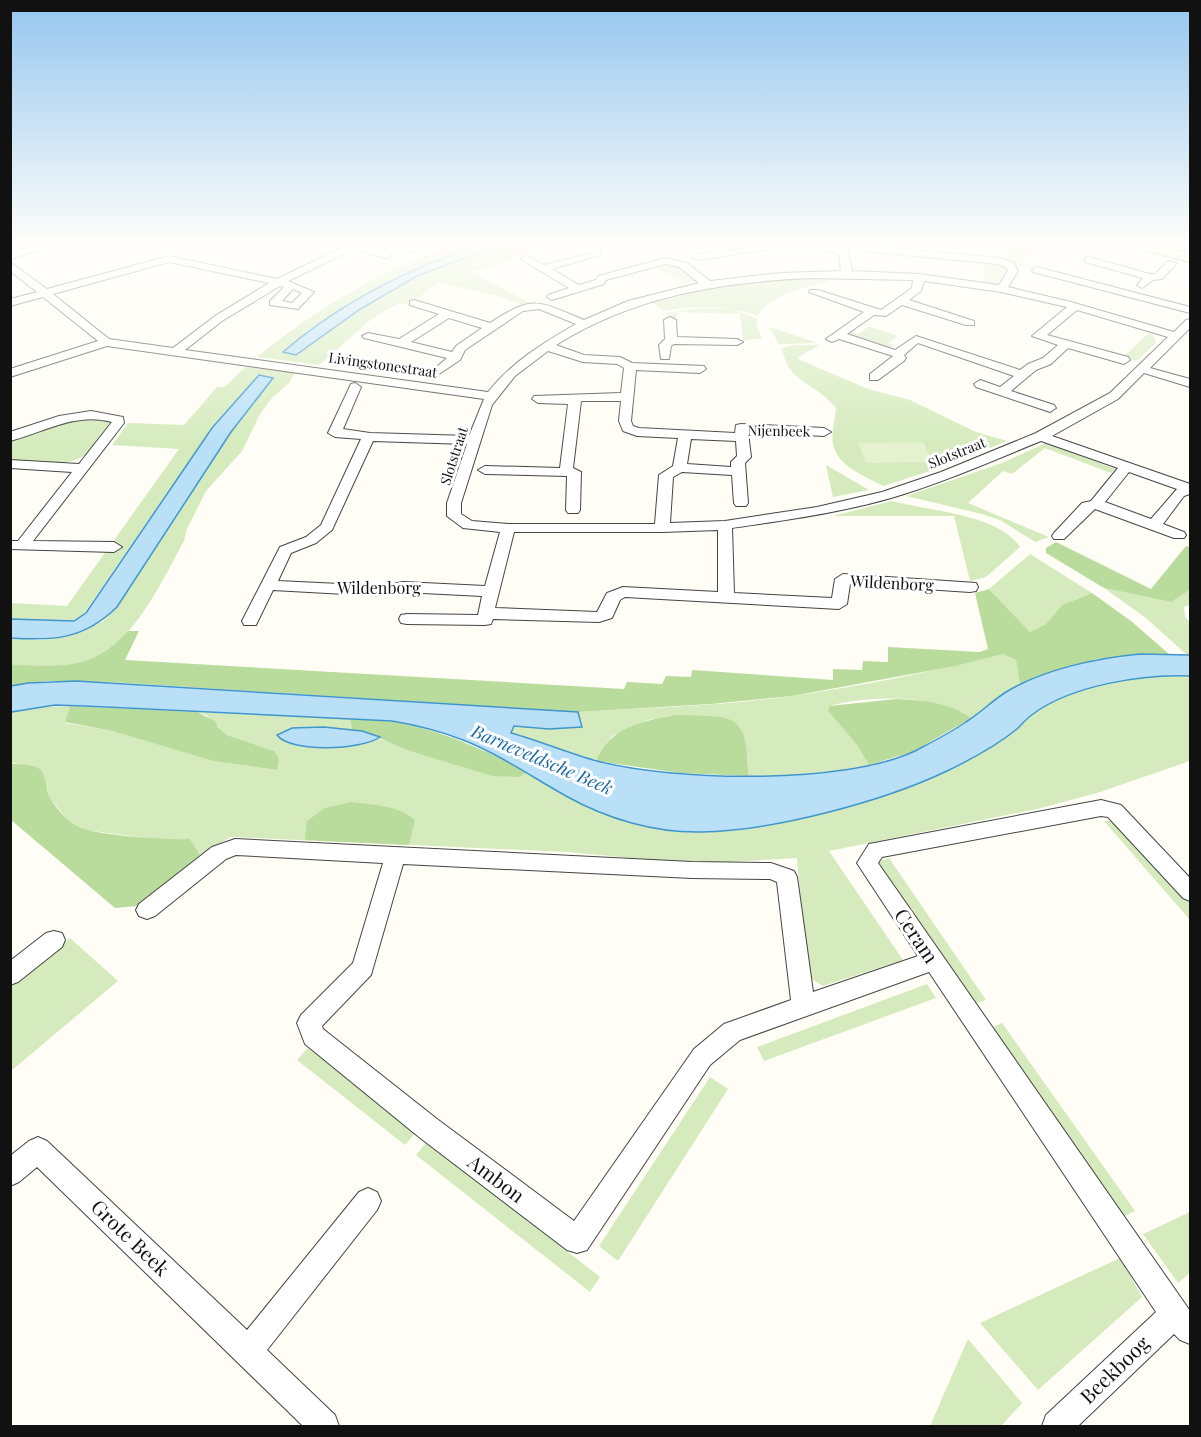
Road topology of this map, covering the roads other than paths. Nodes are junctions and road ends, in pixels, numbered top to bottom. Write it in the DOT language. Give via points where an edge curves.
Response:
graph roads {
  1 [pos="69,311"];
  2 [pos="229,311"];
  3 [pos="442,311"];
  4 [pos="513,311"];
  5 [pos="555,311"];
  6 [pos="615,311"];
  7 [pos="873,311"];
  8 [pos="886,311"];
  9 [pos="934,311"];
  10 [pos="1069,311"];
  11 [pos="1088,311"];
  12 [pos="449,313"];
  13 [pos="670,320"];
  14 [pos="970,322"];
  15 [pos="1191,322"];
  16 [pos="584,324"];
  17 [pos="491,327"];
  18 [pos="368,336"];
  19 [pos="1176,336"];
  20 [pos="671,340"];
  21 [pos="106,342"];
  22 [pos="737,342"];
  23 [pos="400,344"];
  24 [pos="1066,344"];
  25 [pos="546,346"];
  26 [pos="176,351"];
  27 [pos="897,354"];
  28 [pos="665,356"];
  29 [pos="456,357"];
  30 [pos="701,360"];
  31 [pos="1124,360"];
  32 [pos="630,366"];
  33 [pos="1142,369"];
  34 [pos="439,370"];
  35 [pos="10,373"];
  36 [pos="1022,375"];
  37 [pos="874,377"];
  38 [pos="1191,383"];
  39 [pos="980,384"];
  40 [pos="355,387"];
  41 [pos="1003,391"];
  42 [pos="491,396"];
  43 [pos="626,397"];
  44 [pos="538,399"];
  45 [pos="574,400"];
  46 [pos="1050,408"];
  47 [pos="824,432"];
  48 [pos="335,433"];
  49 [pos="10,436"];
  50 [pos="685,436"];
  51 [pos="1041,436"];
  52 [pos="368,437"];
  53 [pos="742,437"];
  54 [pos="475,440"];
  55 [pos="327,448"];
  56 [pos="10,464"];
  57 [pos="1126,467"];
  58 [pos="80,468"];
  59 [pos="680,468"];
  60 [pos="485,470"];
  61 [pos="566,471"];
  62 [pos="738,471"];
  63 [pos="1191,490"];
  64 [pos="741,502"];
  65 [pos="1096,504"];
  66 [pos="573,510"];
  67 [pos="725,525"];
  68 [pos="1154,525"];
  69 [pos="508,528"];
  70 [pos="662,528"];
  71 [pos="1179,535"];
  72 [pos="1059,536"];
  73 [pos="16,545"];
  74 [pos="114,547"];
  75 [pos="268,585"];
  76 [pos="970,587"];
  77 [pos="491,591"];
  78 [pos="726,598"];
  79 [pos="486,613"];
  80 [pos="407,619"];
  81 [pos="250,621"];
  82 [pos="395,856"];
  83 [pos="1191,892"];
  84 [pos="147,910"];
  85 [pos="54,940"];
  86 [pos="933,961"];
  87 [pos="10,975"];
  88 [pos="803,1006"];
  89 [pos="10,1173"];
  90 [pos="368,1201"];
  91 [pos="1182,1322"];
  92 [pos="248,1351"];
  93 [pos="324,1426"];
  94 [pos="1057,1426"];
  1 -- 21 [label="street"];
  2 -- 26 [label="street"];
  3 -- 12 [label="street"];
  4 -- 17 [label="street"];
  5 -- 16 [label="street"];
  6 -- 16 [label="street, Slotstraat"];
  7 -- 8 [label="street"];
  7 -- 27 [label="street" via="833,338"];
  9 -- 14 [label="street"];
  10 -- 24 [label="street" via="1038,336"];
  11 -- 19 [label="street, Slotstraat"];
  12 -- 17 [label="street"];
  12 -- 23 [label="street"];
  13 -- 20 [label="street"];
  15 -- 19 [label="street, Slotstraat"];
  16 -- 25 [label="street, Slotstraat"];
  17 -- 29 [label="street" via="460,348"];
  18 -- 23 [label="street"];
  19 -- 33 [label="street, Slotstraat"];
  20 -- 28 [label="street" via="665,345"];
  20 -- 30 [label="street"];
  21 -- 26 [label="street, Livingstonestraat"];
  21 -- 35 [label="street"];
  22 -- 30 [label="street"];
  23 -- 29 [label="street"];
  24 -- 31 [label="street"];
  24 -- 36 [label="street"];
  25 -- 32 [label="street"];
  25 -- 42 [label="street, Slotstraat"];
  26 -- 42 [label="street, Livingstonestraat"];
  27 -- 36 [label="street" via="916,339"];
  27 -- 37 [label="street" via="900,358"];
  29 -- 34 [label="street"];
  30 -- 32 [label="street"];
  32 -- 43 [label="street, Nijenbeek"];
  33 -- 38 [label="street"];
  33 -- 51 [label="street, Slotstraat" via="1114,396"];
  36 -- 41 [label="street"];
  39 -- 41 [label="street"];
  40 -- 48 [label="street"];
  41 -- 46 [label="street"];
  42 -- 54 [label="street, Slotstraat"];
  43 -- 45 [label="street"];
  43 -- 50 [label="street, Nijenbeek" via="628,428"];
  44 -- 45 [label="street"];
  45 -- 61 [label="street"];
  47 -- 53 [label="street, Nijenbeek" via="741,428"];
  48 -- 52 [label="street"];
  48 -- 55 [label="street"];
  49 -- 58 [label="street" via="75,416 118,420"];
  50 -- 53 [label="street, Nijenbeek"];
  50 -- 59 [label="street"];
  51 -- 57 [label="street"];
  51 -- 67 [label="street, Slotstraat" via="886,495 817,511"];
  52 -- 54 [label="street"];
  52 -- 75 [label="street" via="327,527 311,540 285,550"];
  53 -- 62 [label="street, Nijenbeek" via="744,457 738,462"];
  54 -- 69 [label="street, Slotstraat" via="454,503 454,516 468,525"];
  56 -- 58 [label="street"];
  57 -- 63 [label="street"];
  57 -- 65 [label="street"];
  58 -- 73 [label="street"];
  59 -- 62 [label="street"];
  59 -- 70 [label="street" via="666,475"];
  60 -- 61 [label="street"];
  61 -- 66 [label="street" via="576,476"];
  62 -- 64 [label="street, Nijenbeek"];
  63 -- 68 [label="street" via="1179,493"];
  65 -- 68 [label="street"];
  65 -- 72 [label="street" via="1087,506"];
  67 -- 70 [label="street, Slotstraat"];
  67 -- 78 [label="street"];
  68 -- 71 [label="street"];
  69 -- 70 [label="street, Slotstraat"];
  69 -- 77 [label="street"];
  73 -- 74 [label="street"];
  75 -- 77 [label="street, Wildenborg"];
  75 -- 81 [label="street"];
  76 -- 78 [label="street, Wildenborg" via="843,579 839,604"];
  77 -- 79 [label="street"];
  78 -- 79 [label="street, Wildenborg" via="623,592 613,597 606,614 599,617"];
  79 -- 80 [label="street, Wildenborg" via="485,620"];
  82 -- 84 [label="street" via="235,847 219,853"];
  82 -- 88 [label="street" via="771,871 787,877"];
  82 -- 88 [label="street, Ambon" via="363,968 309,1023 313,1036 577,1240 702,1057 732,1032"];
  83 -- 86 [label="street, Ceram" via="1113,810 1101,808 876,850 867,863"];
  85 -- 87 [label="street"];
  86 -- 88 [label="street, Ambon"];
  86 -- 91 [label="street, Ceram"];
  89 -- 92 [label="street, Grote Beek" via="38,1150"];
  90 -- 92 [label="street"];
  91 -- 94 [label="street, Beekboog"];
  92 -- 93 [label="street, Grote Beek"];
}
